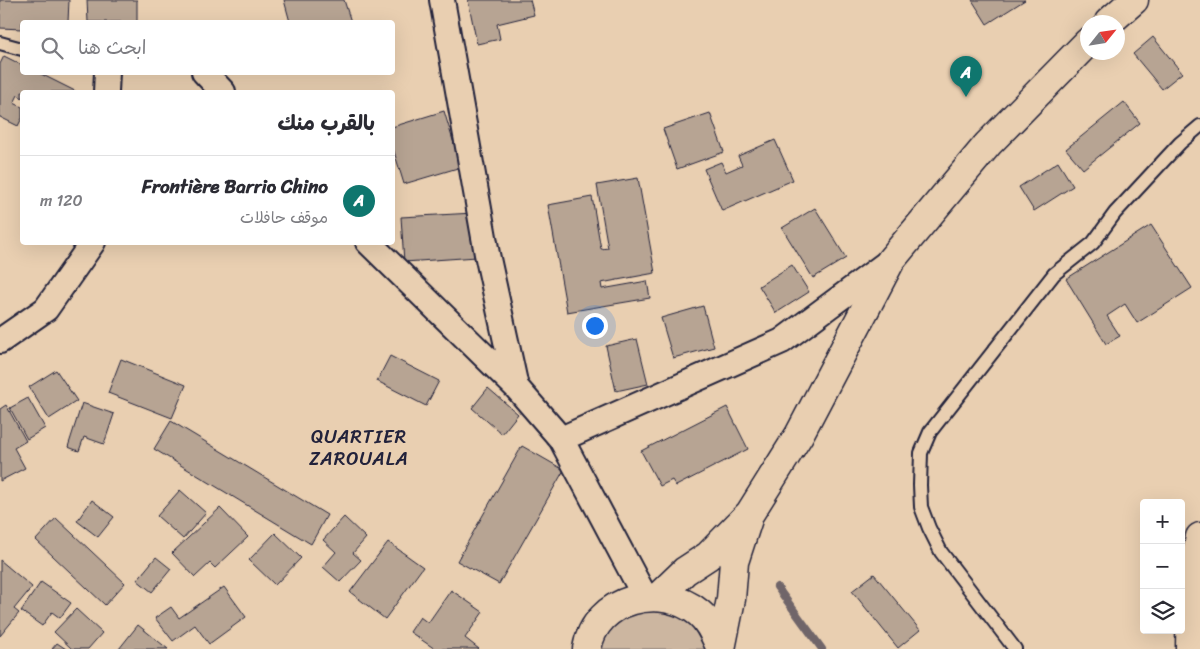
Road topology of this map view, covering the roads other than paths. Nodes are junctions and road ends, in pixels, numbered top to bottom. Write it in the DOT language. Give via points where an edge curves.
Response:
graph roads {
  1 [pos="442,0"];
  2 [pos="1134,0"];
  3 [pos="1117,15"];
  4 [pos="0,43"];
  5 [pos="20,48"];
  6 [pos="1080,50"];
  7 [pos="108,75"];
  8 [pos="207,75"];
  9 [pos="106,90"];
  10 [pos="221,90"];
  11 [pos="1200,126"];
  12 [pos="91,245"];
  13 [pos="371,245"];
  14 [pos="891,260"];
  15 [pos="0,341"];
  16 [pos="516,387"];
  17 [pos="561,439"];
  18 [pos="750,513"];
  19 [pos="1200,537"];
  20 [pos="652,596"];
  21 [pos="592,637"];
  22 [pos="572,649"];
  23 [pos="721,649"];
  24 [pos="1015,649"];
  25 [pos="1190,649"];
  1 -- 16 [label="street" via="487,254"];
  2 -- 3 [label="street"];
  4 -- 5 [label="lane"];
  6 -- 14 [label="street" via="988,144"];
  7 -- 9 [label="street"];
  8 -- 10 [label="street"];
  11 -- 24 [label="lane" via="1115,213 1088,248 1054,274 930,432 921,453 921,507 929,528 941,552"];
  12 -- 15 [label="street" via="46,309"];
  13 -- 16 [label="street"];
  14 -- 17 [label="street" via="782,341"];
  14 -- 18 [label="street" via="799,435"];
  16 -- 17 [label="street"];
  17 -- 20 [label="street"];
  18 -- 20 [label="street" via="708,556"];
  18 -- 23 [label="street" via="734,562 731,599"];
  19 -- 25 [label="street" via="1191,584"];
  20 -- 21 [label="street" via="627,601 610,611"];
  20 -- 23 [label="street" via="681,602 699,613 713,630"];
  21 -- 22 [label="street"];
}
